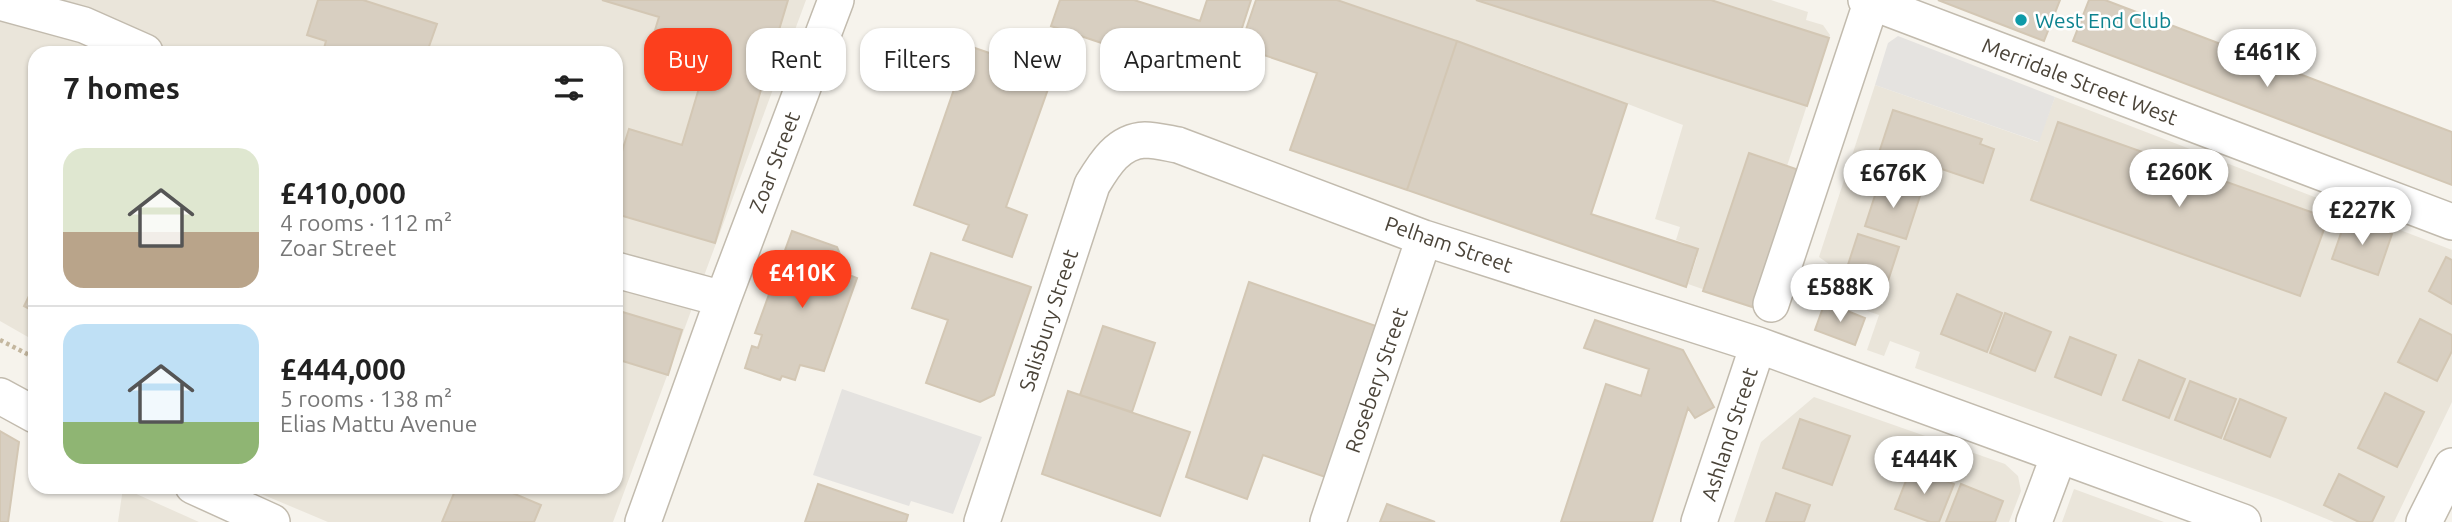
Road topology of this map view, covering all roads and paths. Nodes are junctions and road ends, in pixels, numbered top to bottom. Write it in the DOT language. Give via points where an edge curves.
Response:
graph roads {
  1 [pos="835,0"];
  2 [pos="1870,1"];
  3 [pos="0,2"];
  4 [pos="131,46"];
  5 [pos="1143,140"];
  6 [pos="2452,222"];
  7 [pos="1424,237"];
  8 [pos="623,273"];
  9 [pos="723,299"];
  10 [pos="1771,304"];
  11 [pos="0,340"];
  12 [pos="1758,345"];
  13 [pos="28,354"];
  14 [pos="0,396"];
  15 [pos="28,411"];
  16 [pos="2059,455"];
  17 [pos="2452,466"];
  18 [pos="211,494"];
  19 [pos="272,522"];
  20 [pos="643,522"];
  21 [pos="982,522"];
  22 [pos="1328,522"];
  23 [pos="1699,522"];
  24 [pos="2034,522"];
  25 [pos="2243,522"];
  26 [pos="2424,522"];
  1 -- 9 [label="street, Zoar Street"];
  2 -- 6 [label="street, Merridale Street West"];
  2 -- 10 [label="street"];
  3 -- 4 [label="street" via="84,25"];
  5 -- 7 [label="street, Pelham Street" via="1178,145"];
  5 -- 21 [label="street, Salisbury Street" via="1118,149 1092,185"];
  7 -- 12 [label="street, Pelham Street"];
  7 -- 22 [label="street, Rosebery Street"];
  8 -- 9 [label="street"];
  9 -- 20 [label="street, Zoar Street"];
  11 -- 13 [label="path"];
  12 -- 16 [label="street, Pelham Street"];
  12 -- 23 [label="street, Ashland Street"];
  14 -- 15 [label="street"];
  16 -- 24 [label="street"];
  16 -- 25 [label="street, Pelham Street"];
  17 -- 26 [label="street"];
  18 -- 19 [label="street"];
}
